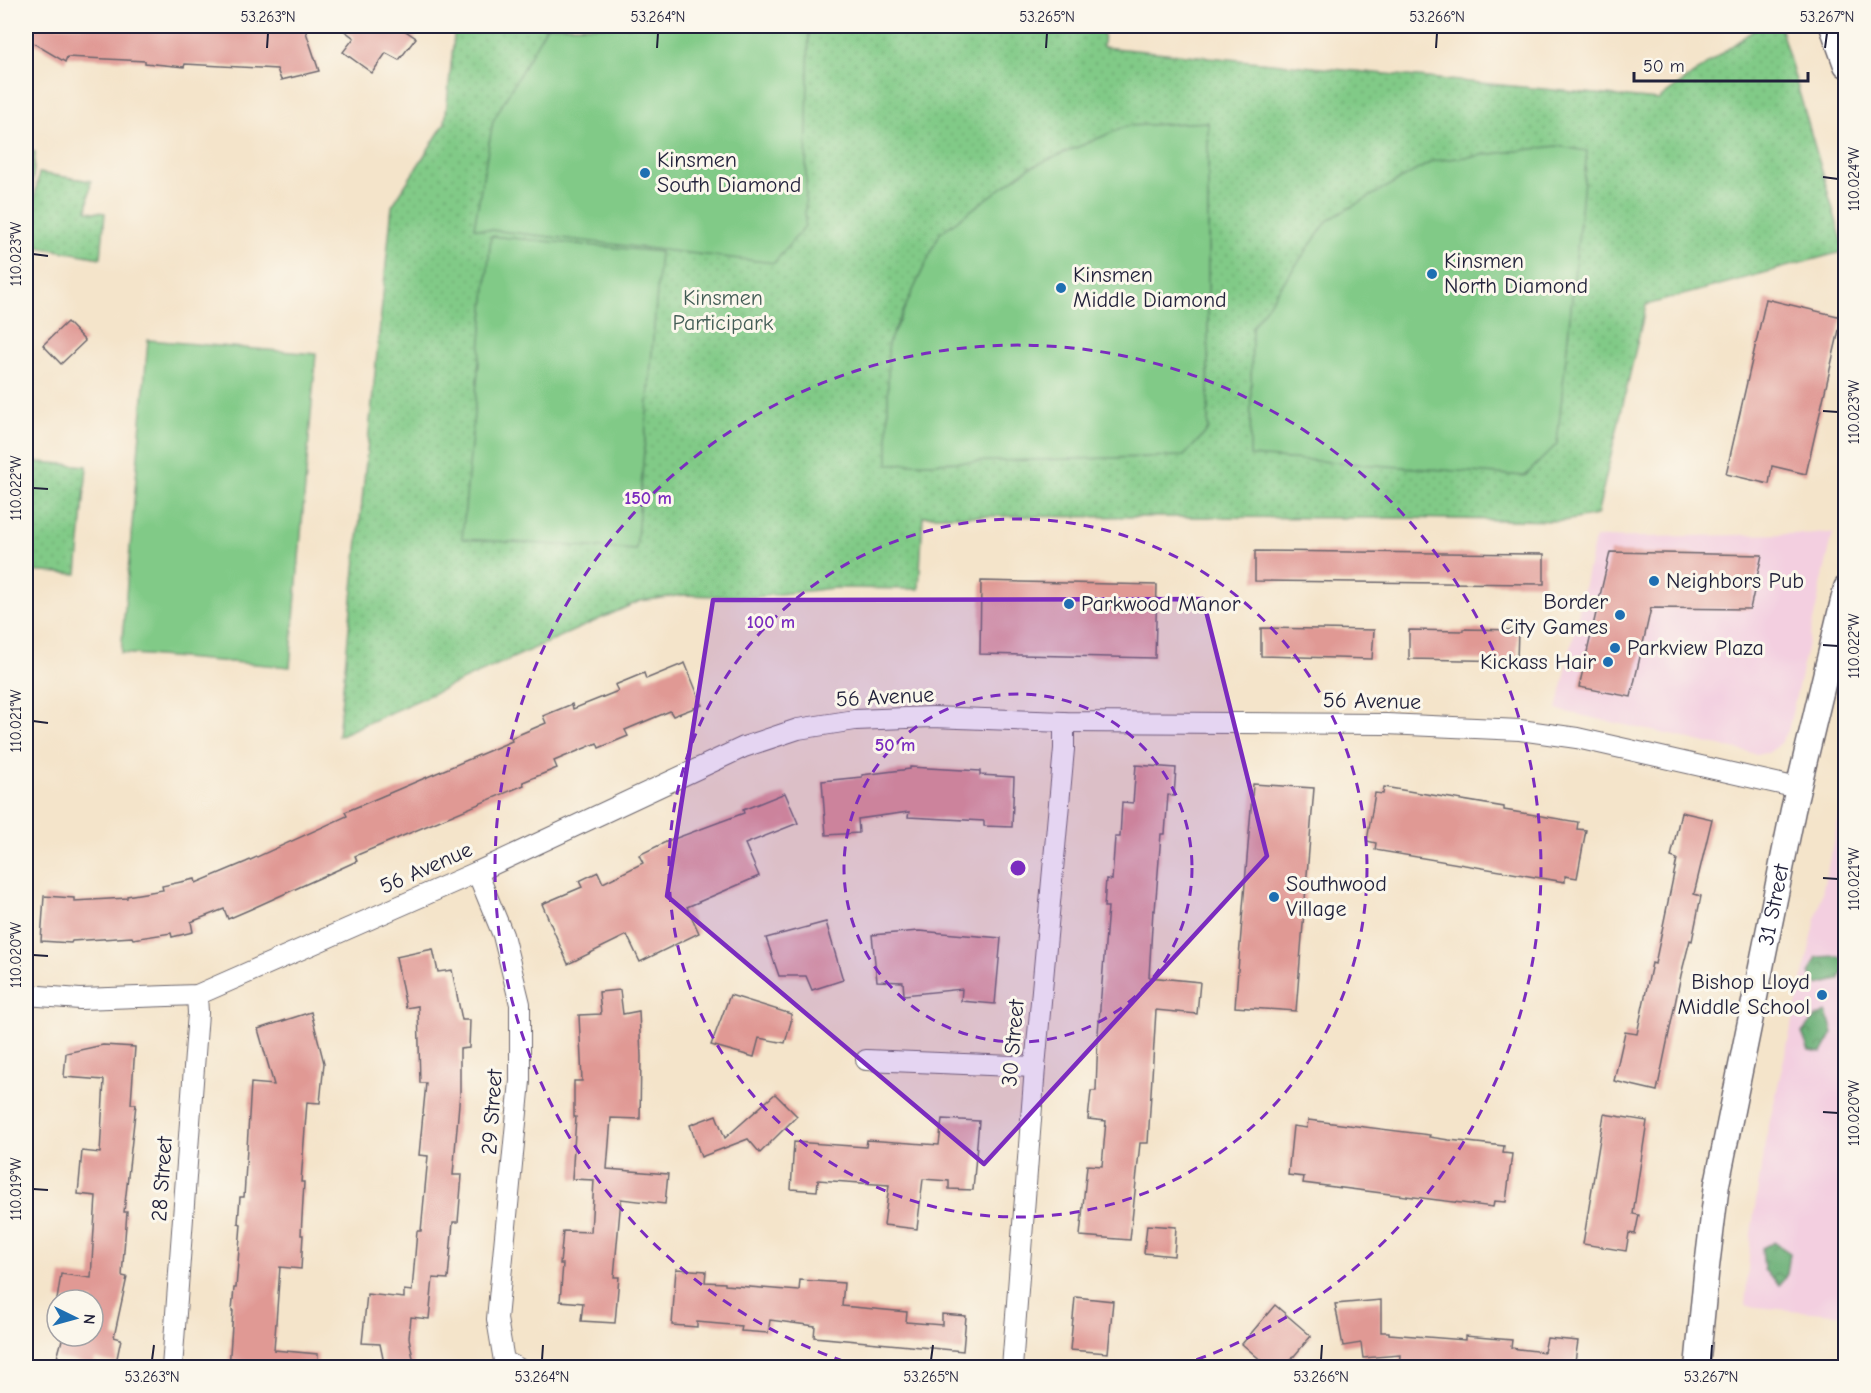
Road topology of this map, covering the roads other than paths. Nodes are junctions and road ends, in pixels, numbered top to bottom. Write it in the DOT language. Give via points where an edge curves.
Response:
graph roads {
  1 [pos="1832,26"];
  2 [pos="1845,65"];
  3 [pos="1845,588"];
  4 [pos="1064,722"];
  5 [pos="1798,788"];
  6 [pos="477,872"];
  7 [pos="26,995"];
  8 [pos="197,995"];
  9 [pos="866,1060"];
  10 [pos="1035,1067"];
  11 [pos="511,1364"];
  12 [pos="172,1368"];
  13 [pos="1012,1368"];
  14 [pos="1697,1368"];
  1 -- 2 [label="street"];
  3 -- 5 [label="street, 31 Street"];
  4 -- 5 [label="street, 56 Avenue" via="1386,724 1520,730 1577,738"];
  4 -- 6 [label="street, 56 Avenue" via="932,717 855,720 798,729 744,747"];
  4 -- 10 [label="street, 30 Street"];
  5 -- 14 [label="street, 31 Street" via="1717,1184"];
  6 -- 8 [label="street, 56 Avenue"];
  6 -- 11 [label="street, 29 Street" via="503,936 520,1004 520,1081 498,1319"];
  7 -- 8 [label="street, 56 Avenue" via="80,999"];
  8 -- 12 [label="street, 28 Street"];
  9 -- 10 [label="street"];
  10 -- 13 [label="street, 30 Street"];
}
